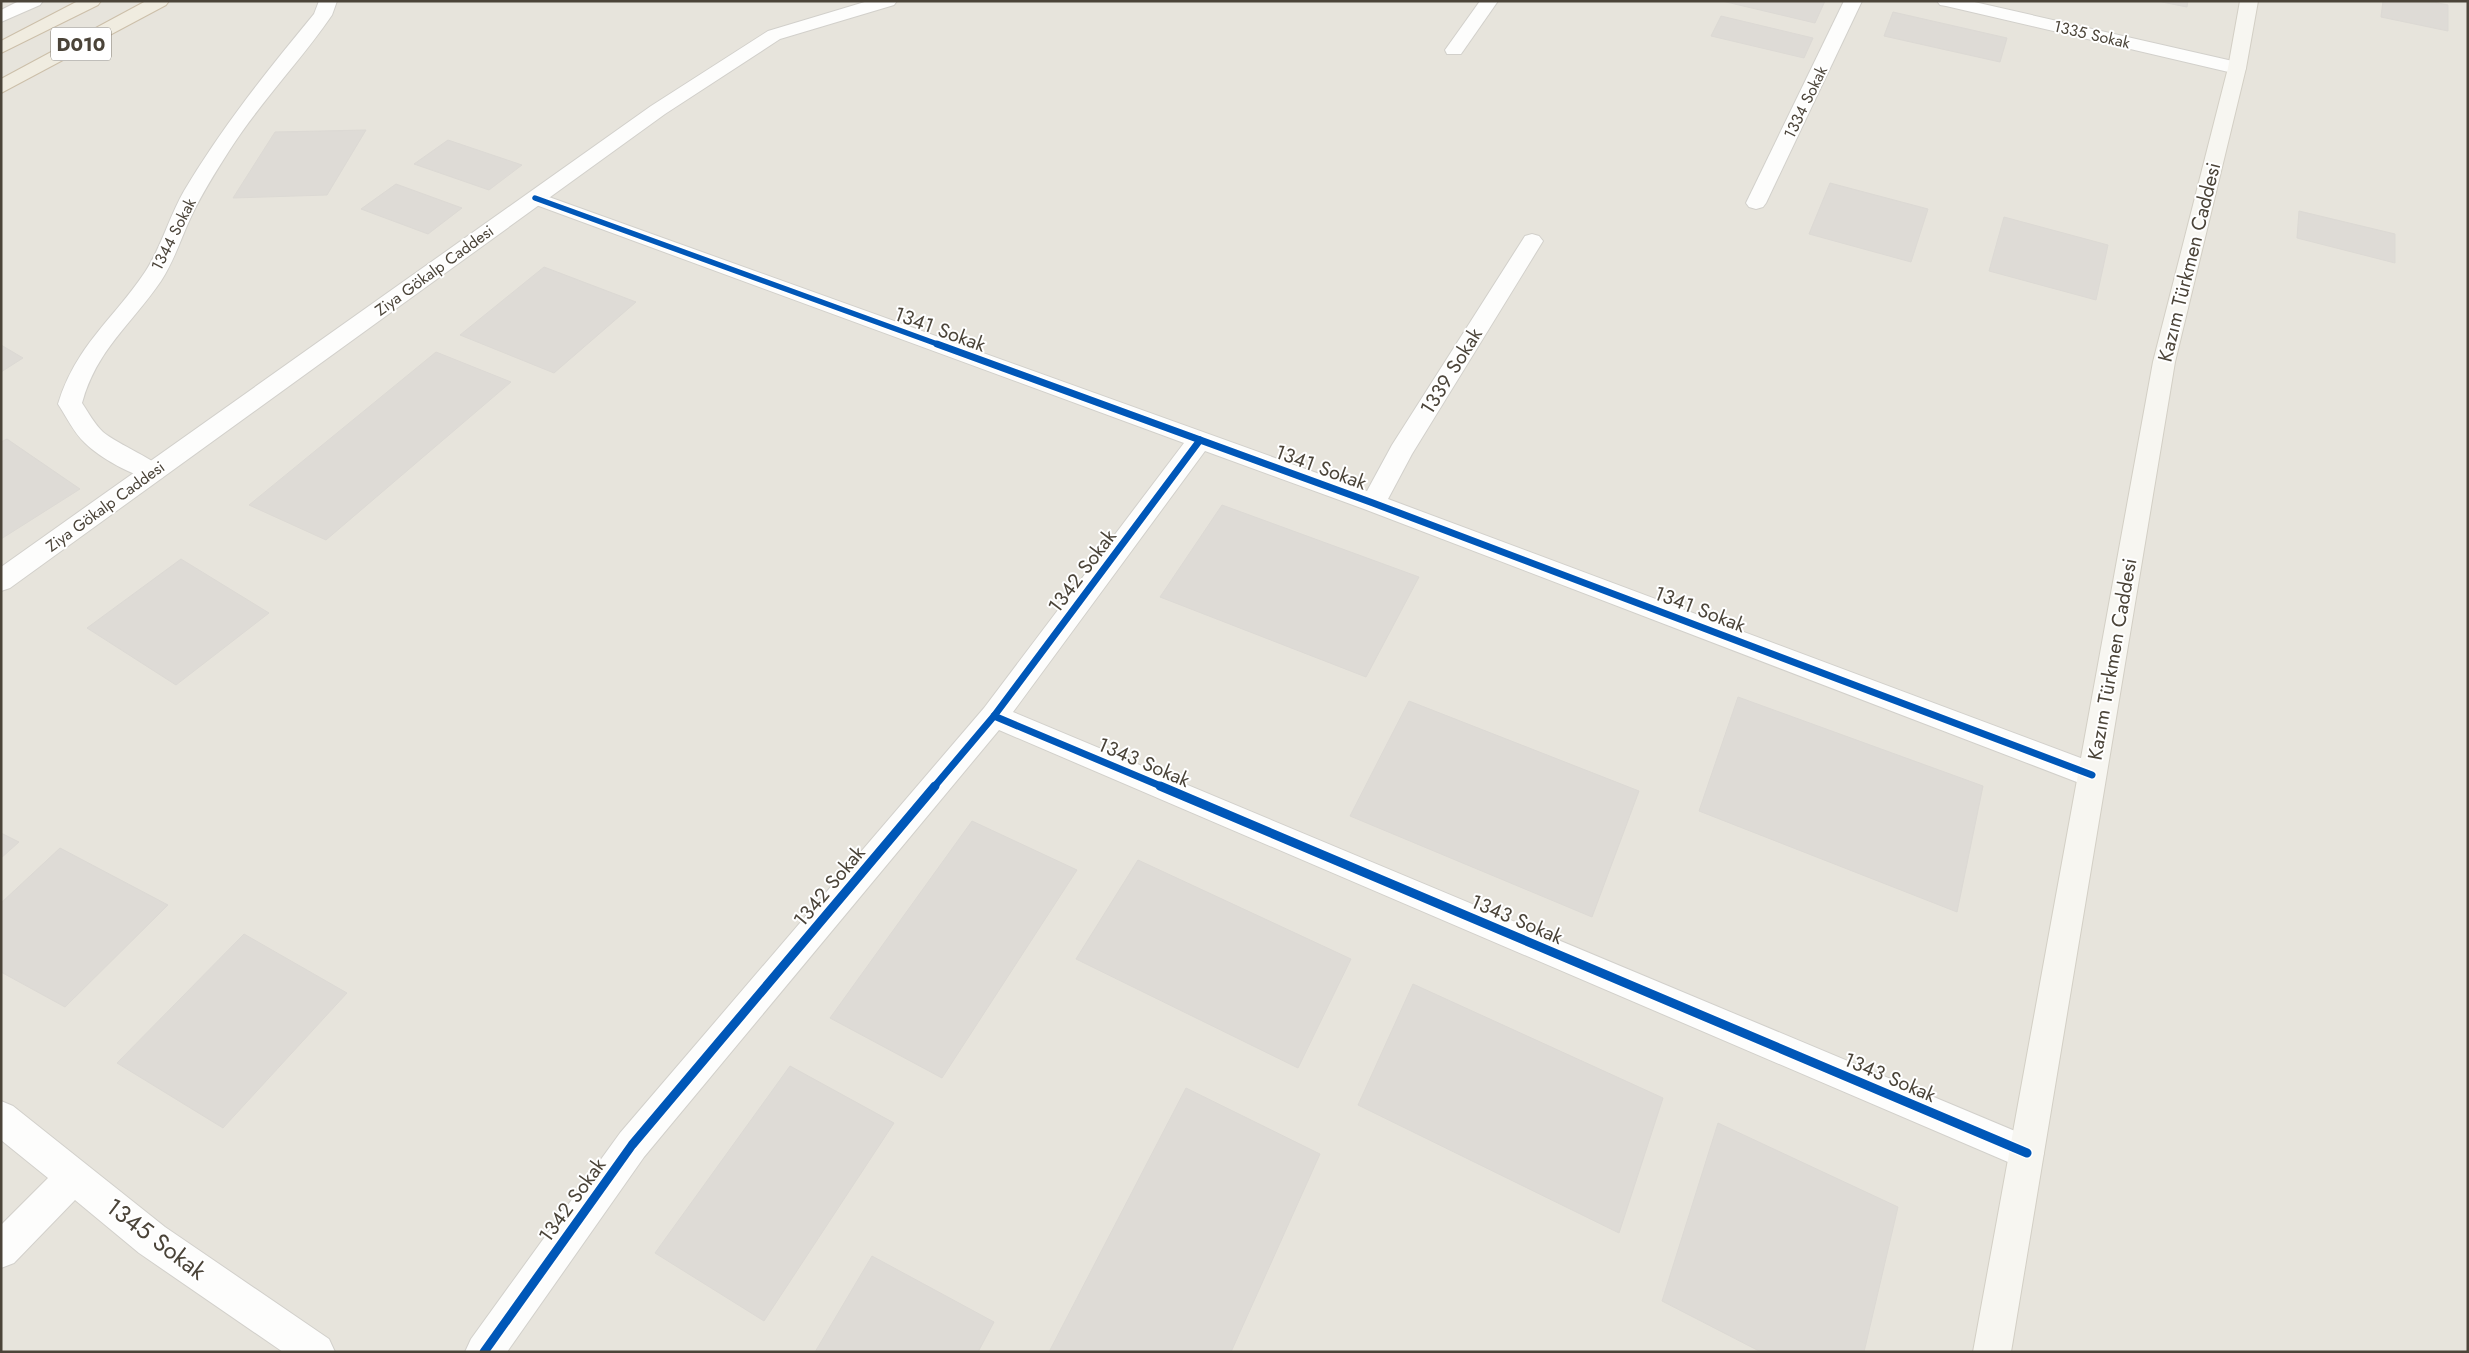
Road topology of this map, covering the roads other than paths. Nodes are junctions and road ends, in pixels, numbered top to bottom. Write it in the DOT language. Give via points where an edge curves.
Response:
graph roads {
  1 [pos="34,1"];
  2 [pos="92,1"];
  3 [pos="160,1"];
  4 [pos="328,1"];
  5 [pos="888,1"];
  6 [pos="1489,1"];
  7 [pos="1853,1"];
  8 [pos="1946,1"];
  9 [pos="2249,1"];
  10 [pos="1,17"];
  11 [pos="1,48"];
  12 [pos="1454,50"];
  13 [pos="2237,68"];
  14 [pos="1,87"];
  15 [pos="535,198"];
  16 [pos="1756,204"];
  17 [pos="1532,241"];
  18 [pos="1200,440"];
  19 [pos="153,472"];
  20 [pos="1373,503"];
  21 [pos="1,581"];
  22 [pos="994,716"];
  23 [pos="2092,775"];
  24 [pos="1,1118"];
  25 [pos="2027,1153"];
  26 [pos="74,1177"];
  27 [pos="1,1250"];
  28 [pos="316,1352"];
  29 [pos="484,1352"];
  30 [pos="1992,1352"];
  1 -- 10 [label="street"];
  2 -- 11 [label="highway, D010"];
  3 -- 14 [label="highway, D010"];
  4 -- 19 [label="street, 1344 Sokak" via="322,15 261,91 208,169 173,232 164,259 97,344 74,383 70,404 93,437 122,457"];
  5 -- 15 [label="street, Ziya Gökalp Caddesi" via="774,35 658,110"];
  6 -- 12 [label="street"];
  7 -- 16 [label="street, 1334 Sokak"];
  8 -- 13 [label="street, 1335 Sokak"];
  9 -- 13 [label="main road, Kazım Türkmen Caddesi"];
  13 -- 23 [label="main road, Kazım Türkmen Caddesi" via="2164,362"];
  15 -- 18 [label="street, 1341 Sokak"];
  15 -- 19 [label="street, Ziya Gökalp Caddesi"];
  17 -- 20 [label="street, 1339 Sokak"];
  18 -- 20 [label="street, 1341 Sokak"];
  18 -- 22 [label="street, 1342 Sokak"];
  19 -- 21 [label="street, Ziya Gökalp Caddesi"];
  20 -- 23 [label="street, 1341 Sokak"];
  22 -- 25 [label="street, 1343 Sokak"];
  22 -- 29 [label="street, 1342 Sokak" via="632,1145"];
  23 -- 25 [label="main road, Kazım Türkmen Caddesi"];
  24 -- 26 [label="street, 1345 Sokak"];
  25 -- 30 [label="main road, Kazım Türkmen Caddesi"];
  26 -- 27 [label="street"];
  26 -- 28 [label="street, 1345 Sokak" via="152,1240"];
}
